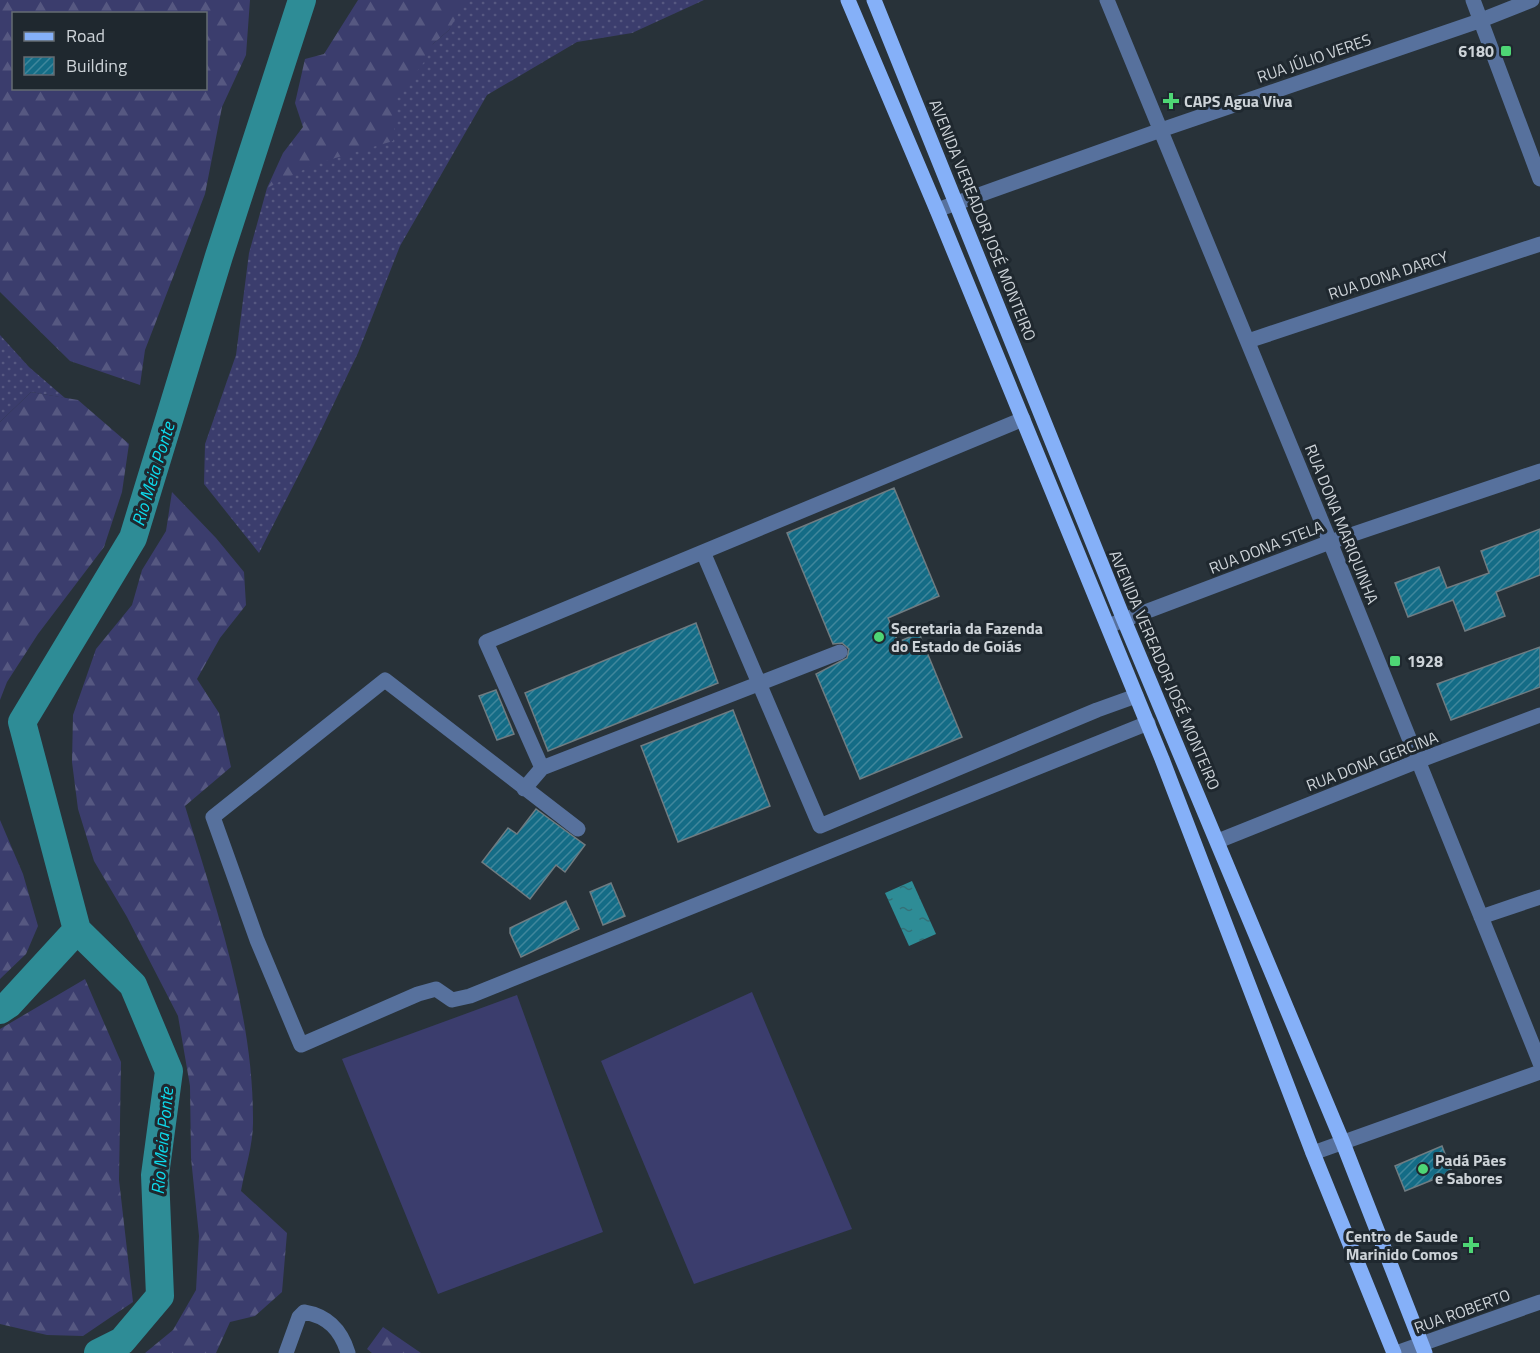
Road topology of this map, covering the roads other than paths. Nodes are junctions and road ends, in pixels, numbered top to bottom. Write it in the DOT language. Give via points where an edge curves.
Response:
graph roads {
  1 [pos="848,0"];
  2 [pos="874,0"];
  3 [pos="1107,0"];
  4 [pos="1473,0"];
  5 [pos="1532,0"];
  6 [pos="1479,21"];
  7 [pos="1161,130"];
  8 [pos="1540,179"];
  9 [pos="957,204"];
  10 [pos="937,210"];
  11 [pos="1540,244"];
  12 [pos="1248,341"];
  13 [pos="1023,419"];
  14 [pos="1540,471"];
  15 [pos="1330,542"];
  16 [pos="703,552"];
  17 [pos="1124,620"];
  18 [pos="1108,626"];
  19 [pos="840,652"];
  20 [pos="759,683"];
  21 [pos="1136,696"];
  22 [pos="1540,715"];
  23 [pos="1148,723"];
  24 [pos="1418,761"];
  25 [pos="542,768"];
  26 [pos="524,789"];
  27 [pos="578,829"];
  28 [pos="1218,841"];
  29 [pos="1540,897"];
  30 [pos="1481,917"];
  31 [pos="1540,1063"];
  32 [pos="1540,1072"];
  33 [pos="1343,1143"];
  34 [pos="1313,1153"];
  35 [pos="1540,1302"];
  36 [pos="1424,1349"];
  37 [pos="286,1353"];
  38 [pos="348,1353"];
  39 [pos="1395,1353"];
  1 -- 10 [label="main road"];
  2 -- 9 [label="main road, AVENIDA VEREADOR JOSÉ MONTEIRO"];
  3 -- 7 [label="street, RUA DONA MARIQUINHA"];
  4 -- 6 [label="street"];
  5 -- 6 [label="street, RUA JÚLIO VERES"];
  6 -- 7 [label="street, RUA JÚLIO VERES"];
  6 -- 8 [label="street"];
  7 -- 9 [label="street, RUA JÚLIO VERES"];
  7 -- 12 [label="street, RUA DONA MARIQUINHA"];
  9 -- 10 [label="street, RUA JÚLIO VERES"];
  9 -- 17 [label="main road, AVENIDA VEREADOR JOSÉ MONTEIRO"];
  10 -- 13 [label="main road"];
  11 -- 12 [label="street, RUA DONA DARCY"];
  12 -- 15 [label="street, RUA DONA MARIQUINHA"];
  13 -- 16 [label="street"];
  13 -- 18 [label="main road"];
  14 -- 15 [label="street, RUA DONA STELA"];
  15 -- 17 [label="street, RUA DONA STELA"];
  15 -- 24 [label="street, RUA DONA MARIQUINHA"];
  16 -- 20 [label="street"];
  16 -- 25 [label="street" via="486,642"];
  17 -- 18 [label="street, RUA DONA STELA"];
  17 -- 28 [label="main road, AVENIDA VEREADOR JOSÉ MONTEIRO"];
  18 -- 21 [label="main road"];
  19 -- 20 [label="street"];
  20 -- 21 [label="street" via="820,826"];
  20 -- 25 [label="street"];
  21 -- 23 [label="main road"];
  22 -- 24 [label="street, RUA DONA GERCINA"];
  23 -- 26 [label="street" via="470,996 452,1000 436,989 418,994 301,1045 257,940 213,817 385,680"];
  23 -- 34 [label="main road"];
  24 -- 28 [label="street, RUA DONA GERCINA"];
  24 -- 30 [label="street, RUA DONA MARIQUINHA"];
  25 -- 26 [label="street"];
  26 -- 27 [label="street"];
  28 -- 33 [label="main road, AVENIDA VEREADOR JOSÉ MONTEIRO"];
  29 -- 30 [label="street"];
  30 -- 31 [label="street, RUA DONA MARIQUINHA"];
  32 -- 33 [label="street"];
  33 -- 34 [label="street"];
  33 -- 36 [label="main road, AVENIDA VEREADOR JOSÉ MONTEIRO"];
  34 -- 39 [label="main road"];
  35 -- 36 [label="street, RUA ROBERTO"];
  36 -- 39 [label="street, RUA ROBERTO"];
  37 -- 38 [label="street" via="304,1312 335,1326"];
}
